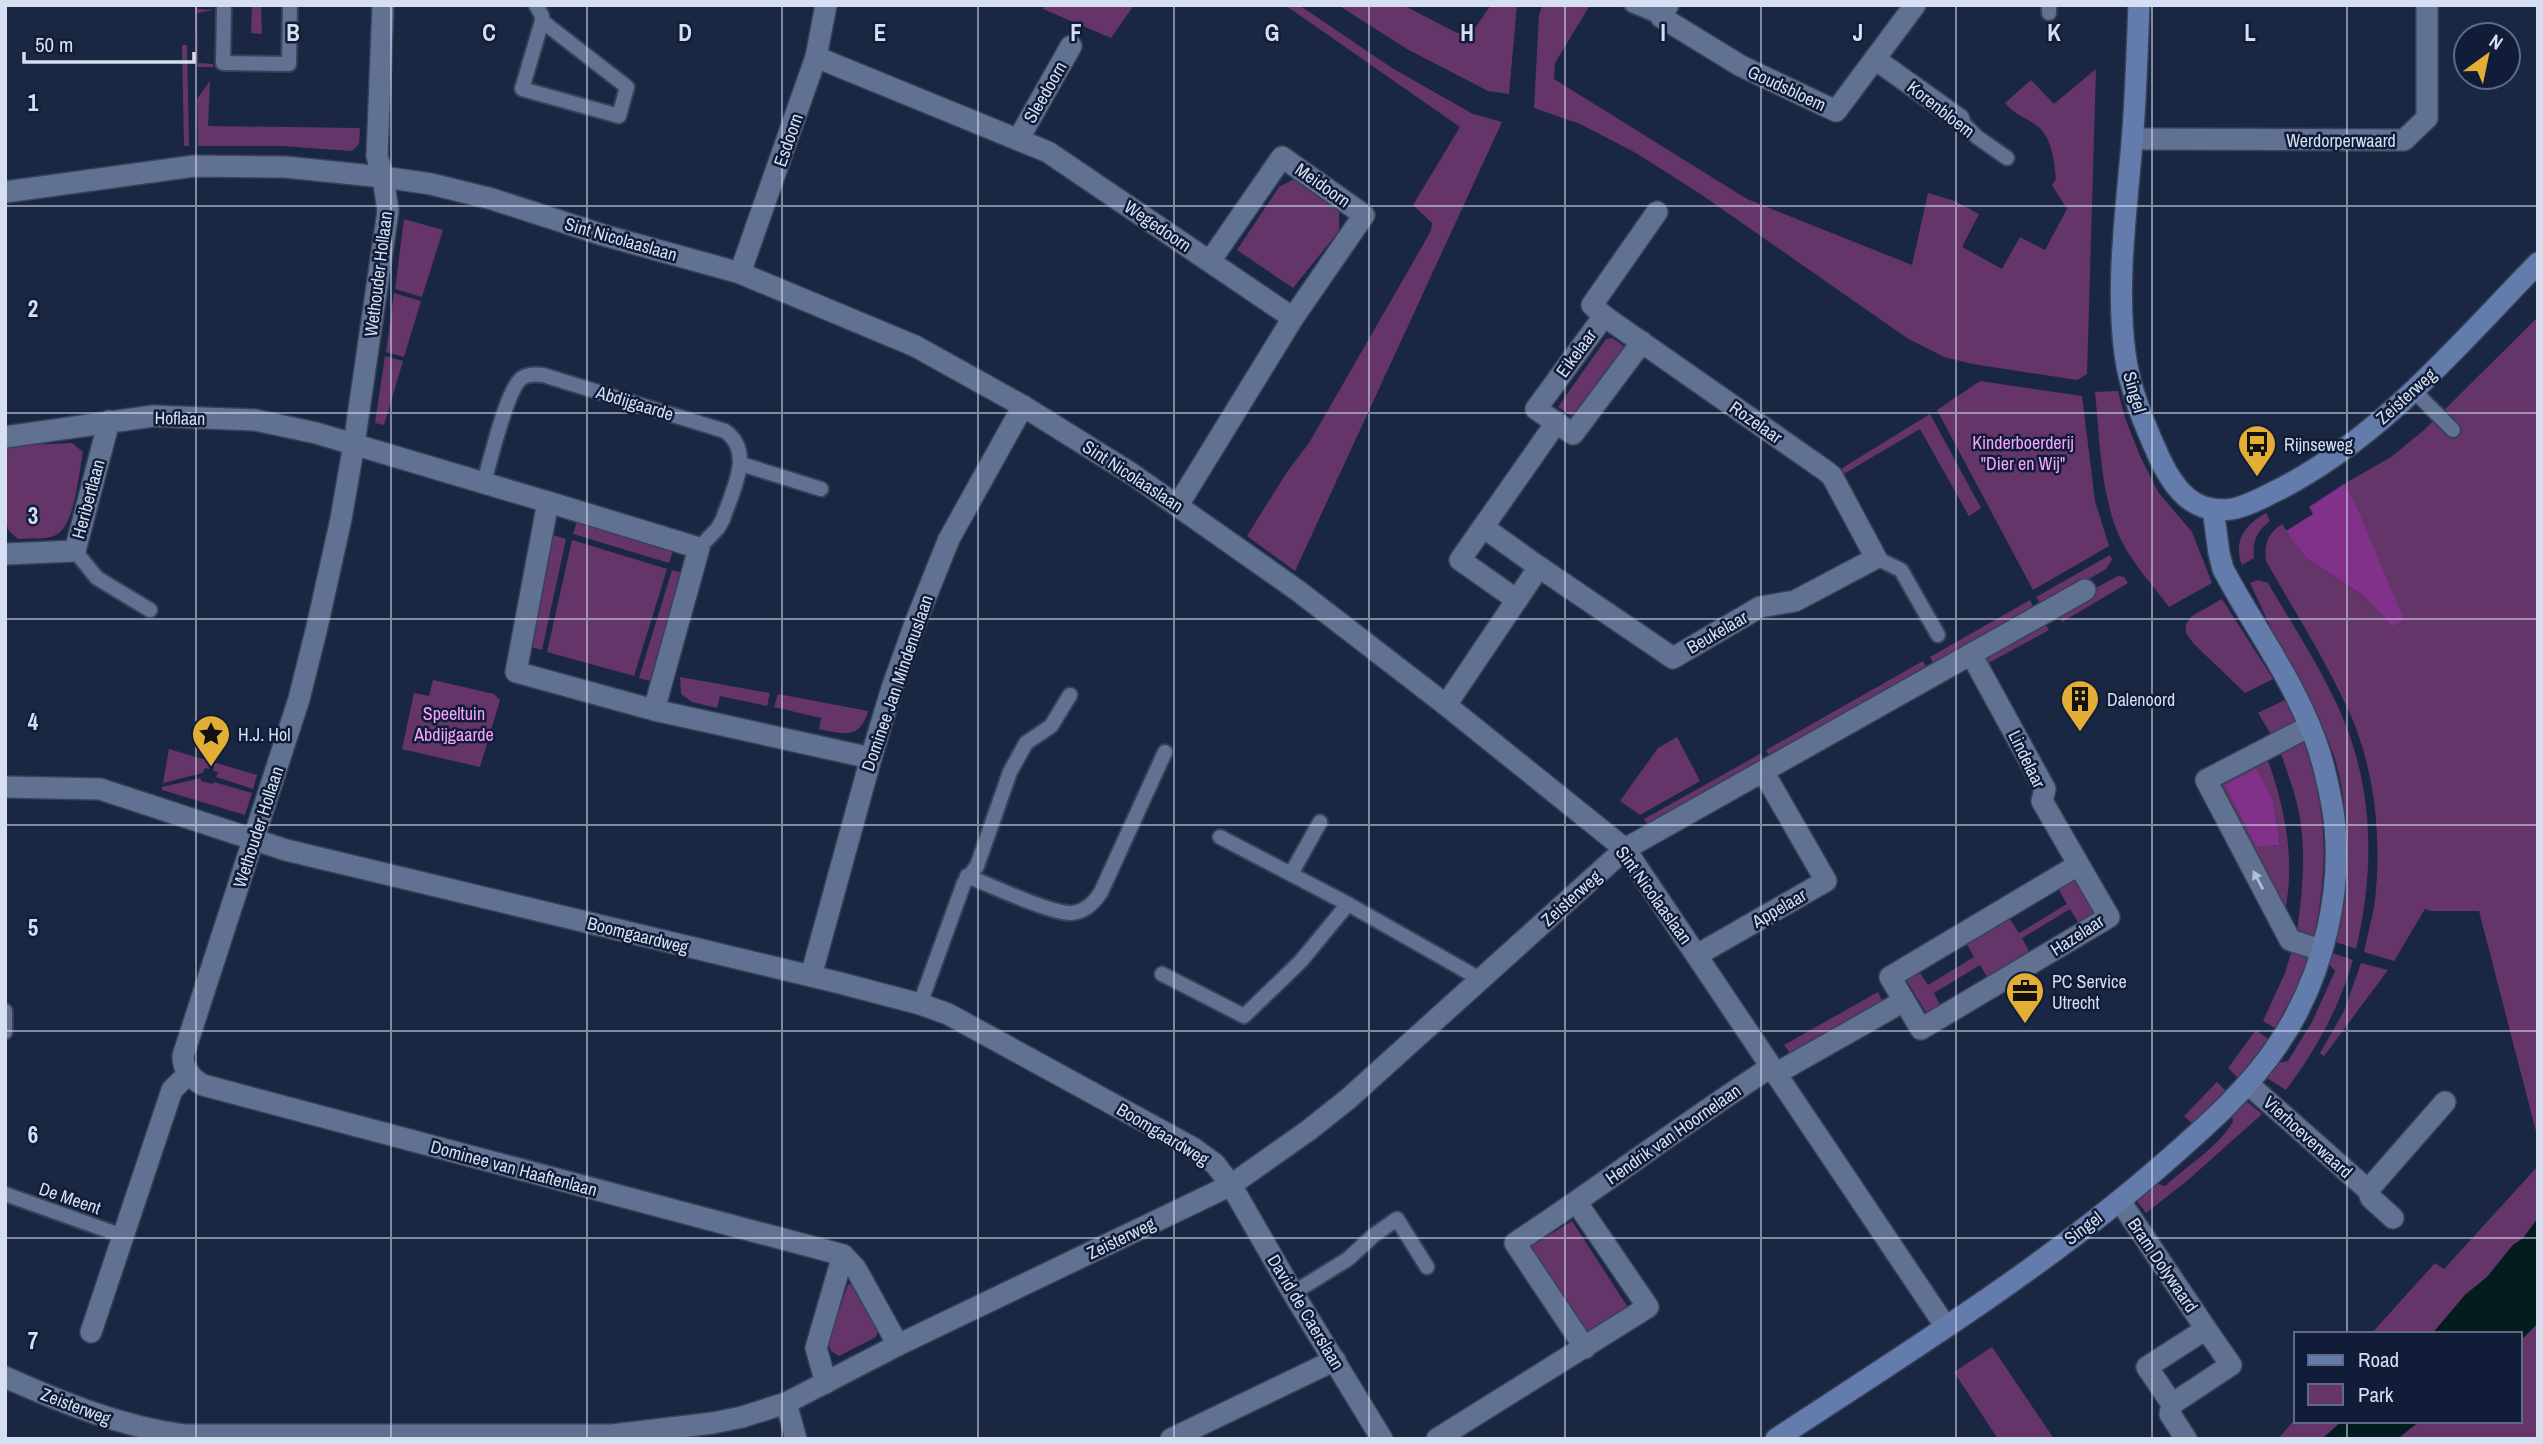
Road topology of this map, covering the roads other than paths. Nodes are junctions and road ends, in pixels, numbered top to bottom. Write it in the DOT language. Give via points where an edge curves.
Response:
graph roads {
  1 [pos="224,5"];
  2 [pos="290,5"];
  3 [pos="383,5"];
  4 [pos="536,5"];
  5 [pos="826,5"];
  6 [pos="1632,5"];
  7 [pos="1915,5"];
  8 [pos="2139,5"];
  9 [pos="2427,5"];
  10 [pos="1664,11"];
  11 [pos="542,21"];
  12 [pos="1071,46"];
  13 [pos="816,57"];
  14 [pos="1875,59"];
  15 [pos="1959,119"];
  16 [pos="1018,138"];
  17 [pos="2133,139"];
  18 [pos="2007,158"];
  19 [pos="383,177"];
  20 [pos="5,192"];
  21 [pos="1657,212"];
  22 [pos="1210,261"];
  23 [pos="2538,263"];
  24 [pos="740,273"];
  25 [pos="1604,316"];
  26 [pos="1293,318"];
  27 [pos="1642,342"];
  28 [pos="2414,391"];
  29 [pos="1023,407"];
  30 [pos="109,421"];
  31 [pos="1556,423"];
  32 [pos="2453,430"];
  33 [pos="5,437"];
  34 [pos="354,444"];
  35 [pos="741,464"];
  36 [pos="484,482"];
  37 [pos="821,489"];
  38 [pos="548,502"];
  39 [pos="1178,505"];
  40 [pos="2213,509"];
  41 [pos="1483,527"];
  42 [pos="699,548"];
  43 [pos="75,551"];
  44 [pos="5,554"];
  45 [pos="1873,560"];
  46 [pos="1539,567"];
  47 [pos="2085,590"];
  48 [pos="1517,600"];
  49 [pos="150,610"];
  50 [pos="1938,635"];
  51 [pos="1971,654"];
  52 [pos="1070,695"];
  53 [pos="1446,705"];
  54 [pos="654,710"];
  55 [pos="2310,726"];
  56 [pos="1165,752"];
  57 [pos="871,758"];
  58 [pos="1764,773"];
  59 [pos="5,787"];
  60 [pos="1321,822"];
  61 [pos="1220,837"];
  62 [pos="255,840"];
  63 [pos="1625,849"];
  64 [pos="2078,865"];
  65 [pos="1291,874"];
  66 [pos="967,876"];
  67 [pos="1349,904"];
  68 [pos="2320,950"];
  69 [pos="1697,955"];
  70 [pos="1163,974"];
  71 [pos="811,976"];
  72 [pos="1480,979"];
  73 [pos="1904,1001"];
  74 [pos="920,1004"];
  75 [pos="5,1011"];
  76 [pos="5,1032"];
  77 [pos="1773,1071"];
  78 [pos="189,1073"];
  79 [pos="2248,1084"];
  80 [pos="2445,1102"];
  81 [pos="1231,1185"];
  82 [pos="2368,1190"];
  83 [pos="5,1194"];
  84 [pos="2120,1201"];
  85 [pos="1577,1203"];
  86 [pos="2393,1218"];
  87 [pos="123,1236"];
  88 [pos="843,1255"];
  89 [pos="1427,1267"];
  90 [pos="1293,1293"];
  91 [pos="1946,1327"];
  92 [pos="2206,1329"];
  93 [pos="91,1332"];
  94 [pos="898,1345"];
  95 [pos="1585,1348"];
  96 [pos="1335,1360"];
  97 [pos="5,1377"];
  98 [pos="826,1383"];
  99 [pos="786,1403"];
  100 [pos="2172,1404"];
  101 [pos="796,1439"];
  102 [pos="1171,1439"];
  103 [pos="1382,1439"];
  104 [pos="1437,1439"];
  105 [pos="1776,1439"];
  106 [pos="2186,1439"];
  1 -- 2 [label="lane" via="223,63 289,64"];
  3 -- 19 [label="street, Wethouder Hollaan" via="377,156"];
  4 -- 11 [label="lane"];
  5 -- 13 [label="street, Esdoorn"];
  6 -- 10 [label="lane, Goudsbloem"];
  7 -- 14 [label="street, Goudsbloem"];
  8 -- 17 [label="street, Singel"];
  9 -- 17 [label="street, Werdorperwaard" via="2427,118 2404,140"];
  10 -- 14 [label="street, Goudsbloem" via="1741,66 1836,111"];
  11 -- 11 [label="lane" via="627,87 619,116 522,89"];
  12 -- 16 [label="street, Sleedoorn"];
  13 -- 16 [label="street, Wegedoorn"];
  13 -- 24 [label="street, Esdoorn"];
  14 -- 15 [label="street, Korenbloem"];
  15 -- 18 [label="lane, Korenbloem"];
  16 -- 22 [label="street, Wegedoorn" via="1048,152"];
  17 -- 40 [label="street, Singel" via="2123,266 2125,356 2141,414 2169,475 2187,499"];
  19 -- 20 [label="street, Sint Nicolaaslaan" via="285,167 194,166"];
  19 -- 24 [label="street, Sint Nicolaaslaan" via="492,200"];
  19 -- 34 [label="street, Wethouder Hollaan" via="388,211"];
  21 -- 25 [label="street, Eikelaar" via="1591,305"];
  22 -- 26 [label="street, Wegedoorn"];
  22 -- 26 [label="street, Meidoorn" via="1282,157 1364,215"];
  23 -- 28 [label="street, Zeisterweg"];
  24 -- 29 [label="street, Sint Nicolaaslaan" via="902,340"];
  25 -- 27 [label="street, Rozelaar"];
  25 -- 31 [label="street, Eikelaar" via="1536,409"];
  26 -- 39 [label="street"];
  27 -- 31 [label="street" via="1573,434"];
  27 -- 45 [label="street, Rozelaar" via="1832,476"];
  28 -- 32 [label="lane"];
  28 -- 40 [label="street, Zeisterweg" via="2316,470 2250,504"];
  29 -- 39 [label="street, Sint Nicolaaslaan"];
  29 -- 57 [label="street, Dominee Jan Mindenuslaan" via="940,560"];
  30 -- 33 [label="street, Hoflaan"];
  30 -- 34 [label="street, Hoflaan" via="153,416 254,420"];
  30 -- 43 [label="street, Heribertlaan"];
  31 -- 41 [label="street"];
  34 -- 36 [label="street"];
  34 -- 62 [label="street, Wethouder Hollaan" via="308,663"];
  35 -- 36 [label="lane, Abdijgaarde" via="738,444 725,430 533,374 523,377 511,393"];
  35 -- 37 [label="lane"];
  35 -- 42 [label="lane" via="723,519"];
  36 -- 38 [label="street"];
  38 -- 42 [label="street"];
  38 -- 54 [label="street" via="516,672"];
  39 -- 53 [label="street, Sint Nicolaaslaan"];
  40 -- 55 [label="street, Singel" via="2223,569"];
  41 -- 46 [label="street"];
  41 -- 48 [label="street" via="1460,560"];
  42 -- 54 [label="street"];
  43 -- 44 [label="street, Heribertlaan"];
  43 -- 49 [label="lane" via="97,578"];
  45 -- 46 [label="street, Beukelaar" via="1795,601 1760,607 1673,658"];
  45 -- 50 [label="lane, Rozelaar" via="1901,570"];
  46 -- 48 [label="street"];
  47 -- 51 [label="street, Zeisterweg"];
  48 -- 53 [label="street"];
  51 -- 58 [label="street, Zeisterweg"];
  51 -- 64 [label="street, Lindelaar" via="2045,789 2042,801"];
  52 -- 66 [label="lane" via="1051,726 1026,743 1010,772 977,866"];
  53 -- 63 [label="street, Sint Nicolaaslaan"];
  54 -- 57 [label="street"];
  55 -- 68 [label="street, Singel" via="2324,767 2336,841 2337,867"];
  68 -- 55 [label="street, one-way" via="2290,940 2206,780"];
  56 -- 66 [label="lane" via="1101,892 1085,909 1072,913 1055,910"];
  57 -- 71 [label="street, Dominee Jan Mindenuslaan"];
  58 -- 63 [label="street, Zeisterweg"];
  58 -- 69 [label="street, Appelaar" via="1826,881"];
  59 -- 62 [label="street, Boomgaardweg" via="100,789"];
  60 -- 65 [label="lane"];
  61 -- 65 [label="lane"];
  62 -- 71 [label="street, Boomgaardweg"];
  62 -- 78 [label="street, Wethouder Hollaan" via="183,1056"];
  63 -- 69 [label="street, Sint Nicolaaslaan"];
  63 -- 72 [label="street, Zeisterweg"];
  64 -- 73 [label="street, Hazelaar" via="1890,977"];
  64 -- 73 [label="street, Hazelaar" via="2109,917 1921,1029"];
  65 -- 67 [label="lane"];
  66 -- 74 [label="lane"];
  67 -- 70 [label="lane" via="1301,961 1244,1016"];
  67 -- 72 [label="lane"];
  68 -- 79 [label="street, Singel" via="2291,1024"];
  69 -- 77 [label="street, Sint Nicolaaslaan"];
  71 -- 74 [label="street, Boomgaardweg"];
  72 -- 81 [label="street, Zeisterweg" via="1348,1099"];
  73 -- 77 [label="street"];
  74 -- 81 [label="street, Boomgaardweg" via="948,1014 1194,1148"];
  75 -- 76 [label="lane"];
  77 -- 85 [label="street, Hendrik van Hoornelaan" via="1716,1103"];
  77 -- 91 [label="street, Sint Nicolaaslaan"];
  78 -- 87 [label="street" via="172,1090"];
  78 -- 88 [label="street, Dominee van Haaftenlaan" via="203,1085"];
  79 -- 82 [label="street, Vierhoeverwaard"];
  79 -- 84 [label="street, Singel"];
  80 -- 82 [label="street, Vierhoeverwaard"];
  81 -- 90 [label="street, David de Caerslaan"];
  81 -- 94 [label="street, Zeisterweg"];
  82 -- 86 [label="street, Vierhoeverwaard"];
  83 -- 87 [label="lane, De Meent"];
  84 -- 91 [label="street, Singel"];
  84 -- 92 [label="street, Bram Dolywaard"];
  85 -- 95 [label="street, Hendrik van Hoornelaan" via="1515,1243"];
  85 -- 95 [label="street" via="1648,1307"];
  87 -- 93 [label="street"];
  88 -- 94 [label="street" via="856,1269"];
  88 -- 98 [label="street" via="816,1348"];
  89 -- 90 [label="lane" via="1397,1219 1348,1259"];
  90 -- 96 [label="street, David de Caerslaan"];
  91 -- 105 [label="street, Singel"];
  92 -- 100 [label="street, Bram Dolywaard" via="2231,1365"];
  92 -- 100 [label="street, Bram Dolywaard" via="2147,1367"];
  94 -- 98 [label="street, Zeisterweg"];
  95 -- 104 [label="street"];
  96 -- 102 [label="street"];
  96 -- 103 [label="street, David de Caerslaan"];
  97 -- 99 [label="street, Zeisterweg" via="103,1417 183,1435 612,1435 713,1423"];
  98 -- 99 [label="street, Zeisterweg"];
  99 -- 101 [label="street"];
  100 -- 106 [label="street, Bram Dolywaard" via="2171,1414"];
}
